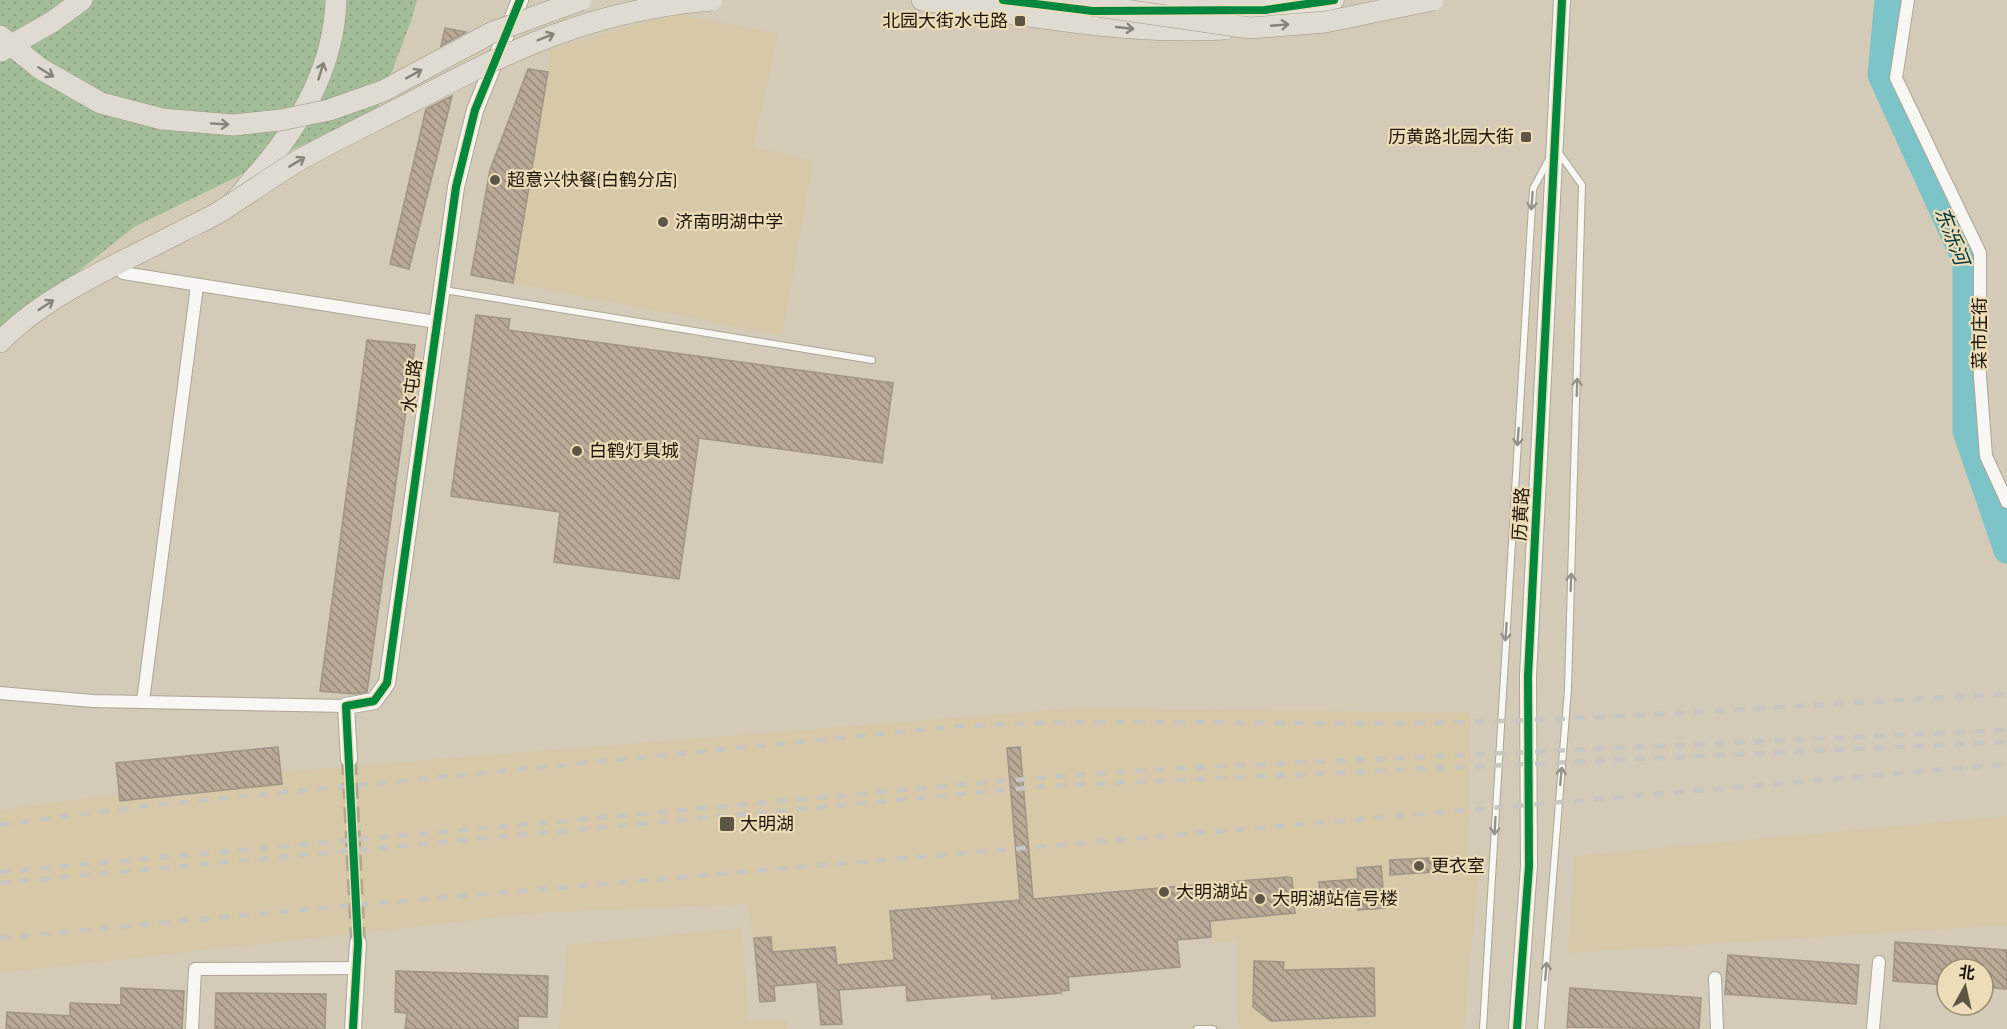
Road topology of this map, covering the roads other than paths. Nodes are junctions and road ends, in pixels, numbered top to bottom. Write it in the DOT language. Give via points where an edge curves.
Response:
graph roads {
  1 [pos="82,0"];
  2 [pos="336,0"];
  3 [pos="520,0"];
  4 [pos="581,0"];
  5 [pos="712,0"];
  6 [pos="922,0"];
  7 [pos="1003,0"];
  8 [pos="1052,0"];
  9 [pos="1256,0"];
  10 [pos="1334,0"];
  11 [pos="1389,0"];
  12 [pos="1433,0"];
  13 [pos="1562,0"];
  14 [pos="1908,0"];
  15 [pos="1077,3"];
  16 [pos="1325,22"];
  17 [pos="1250,28"];
  18 [pos="0,36"];
  19 [pos="0,51"];
  20 [pos="1555,148"];
  21 [pos="230,205"];
  22 [pos="123,273"];
  23 [pos="197,286"];
  24 [pos="441,289"];
  25 [pos="436,322"];
  26 [pos="0,342"];
  27 [pos="872,360"];
  28 [pos="2007,502"];
  29 [pos="0,693"];
  30 [pos="143,701"];
  31 [pos="346,706"];
  32 [pos="349,759"];
  33 [pos="358,943"];
  34 [pos="1879,962"];
  35 [pos="358,968"];
  36 [pos="1715,978"];
  37 [pos="192,1029"];
  38 [pos="353,1029"];
  39 [pos="1197,1029"];
  40 [pos="1213,1029"];
  41 [pos="1483,1029"];
  42 [pos="1517,1029"];
  43 [pos="1541,1029"];
  44 [pos="1718,1029"];
  45 [pos="1873,1029"];
  1 -- 19 [label="highway"];
  21 -- 2 [label="highway, one-way, bridge" via="295,127 318,81 331,38"];
  3 -- 24 [label="street, 水屯路" via="476,110 456,187"];
  18 -- 4 [label="highway, one-way, bridge" via="41,69 100,103 162,119 233,125 281,120 361,100 493,32"];
  21 -- 5 [label="highway, one-way, bridge" via="300,160 506,53 615,14"];
  6 -- 17 [label="highway, one-way, bridge" via="1127,29"];
  7 -- 10 [label="main road" via="1093,11 1266,10"];
  8 -- 15 [label="highway"];
  9 -- 15 [label="highway, bridge" via="1211,4"];
  11 -- 16 [label="highway, bridge"];
  12 -- 16 [label="highway, bridge"];
  13 -- 20 [label="street, 历黄路"];
  14 -- 28 [label="street, 菜市庄街" via="1896,78 1980,253 1980,376 1986,456"];
  15 -- 17 [label="highway, bridge"];
  17 -- 16 [label="highway, one-way, bridge"];
  20 -- 41 [label="lane, 历黄路, one-way" via="1533,189"];
  20 -- 42 [label="street, 历黄路" via="1528,676 1529,866"];
  43 -- 20 [label="lane, one-way" via="1568,689 1582,185"];
  26 -- 21 [label="highway, one-way" via="48,303"];
  22 -- 23 [label="street"];
  23 -- 25 [label="street"];
  23 -- 30 [label="street"];
  24 -- 25 [label="street, 水屯路"];
  24 -- 27 [label="lane"];
  25 -- 31 [label="street, 水屯路" via="387,683 374,701"];
  29 -- 30 [label="street"];
  30 -- 31 [label="street"];
  31 -- 32 [label="street"];
  33 -- 35 [label="street"];
  34 -- 45 [label="street"];
  35 -- 37 [label="street" via="195,969"];
  35 -- 38 [label="street"];
  36 -- 44 [label="street"];
  39 -- 40 [label="lane"];
}
